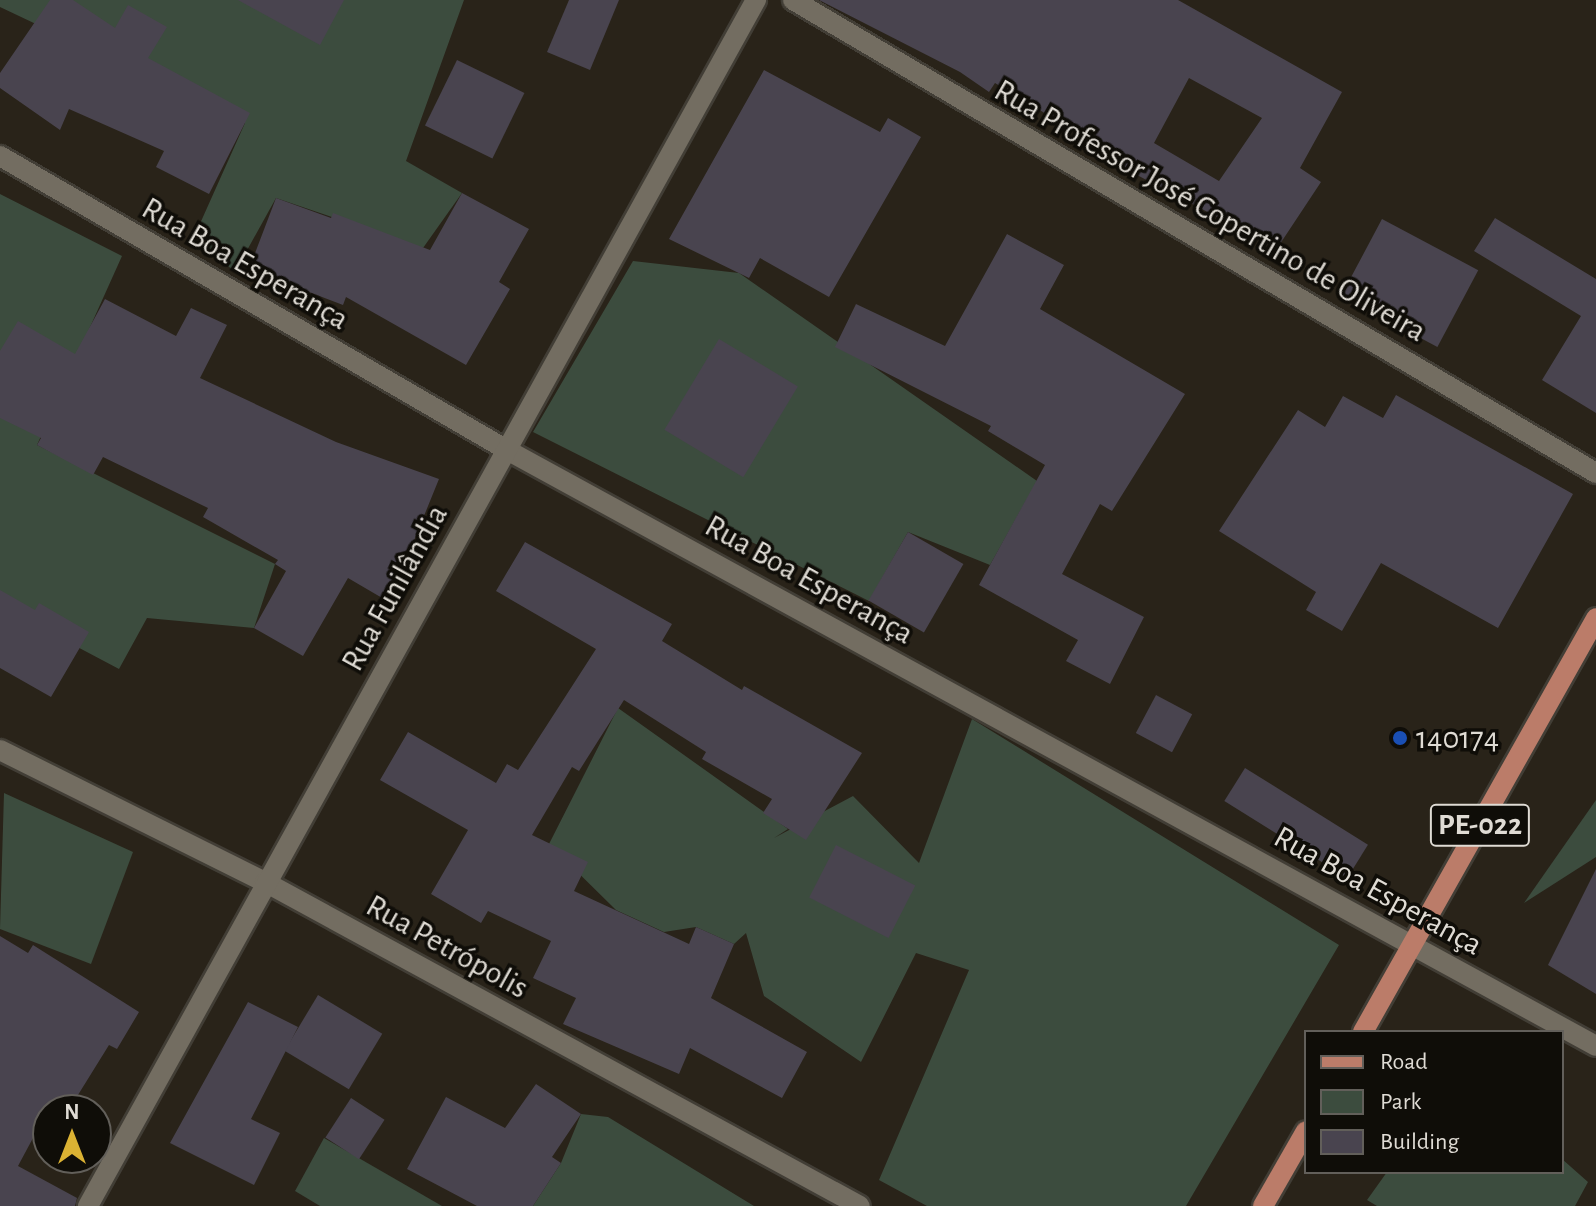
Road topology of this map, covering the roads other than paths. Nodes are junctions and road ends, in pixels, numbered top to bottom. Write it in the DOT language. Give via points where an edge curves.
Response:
graph roads {
  1 [pos="756,0"];
  2 [pos="793,0"];
  3 [pos="0,156"];
  4 [pos="507,450"];
  5 [pos="1596,473"];
  6 [pos="1596,618"];
  7 [pos="0,750"];
  8 [pos="265,882"];
  9 [pos="1413,944"];
  10 [pos="1364,1030"];
  11 [pos="1596,1046"];
  12 [pos="1304,1134"];
  13 [pos="88,1206"];
  14 [pos="860,1206"];
  15 [pos="1263,1206"];
  1 -- 4 [label="street, Rua Funilândia"];
  2 -- 5 [label="street, Rua Professor José Copertino de Oliveira"];
  3 -- 4 [label="street, Rua Boa Esperança"];
  4 -- 8 [label="street, Rua Funilândia"];
  4 -- 9 [label="street, Rua Boa Esperança"];
  6 -- 9 [label="main road, PE-022"];
  7 -- 8 [label="street, Rua Petrópolis"];
  8 -- 13 [label="street, Rua Funilândia"];
  8 -- 14 [label="street, Rua Petrópolis"];
  9 -- 10 [label="main road, PE-022"];
  9 -- 11 [label="street, Rua Boa Esperança"];
  12 -- 15 [label="main road"];
}
